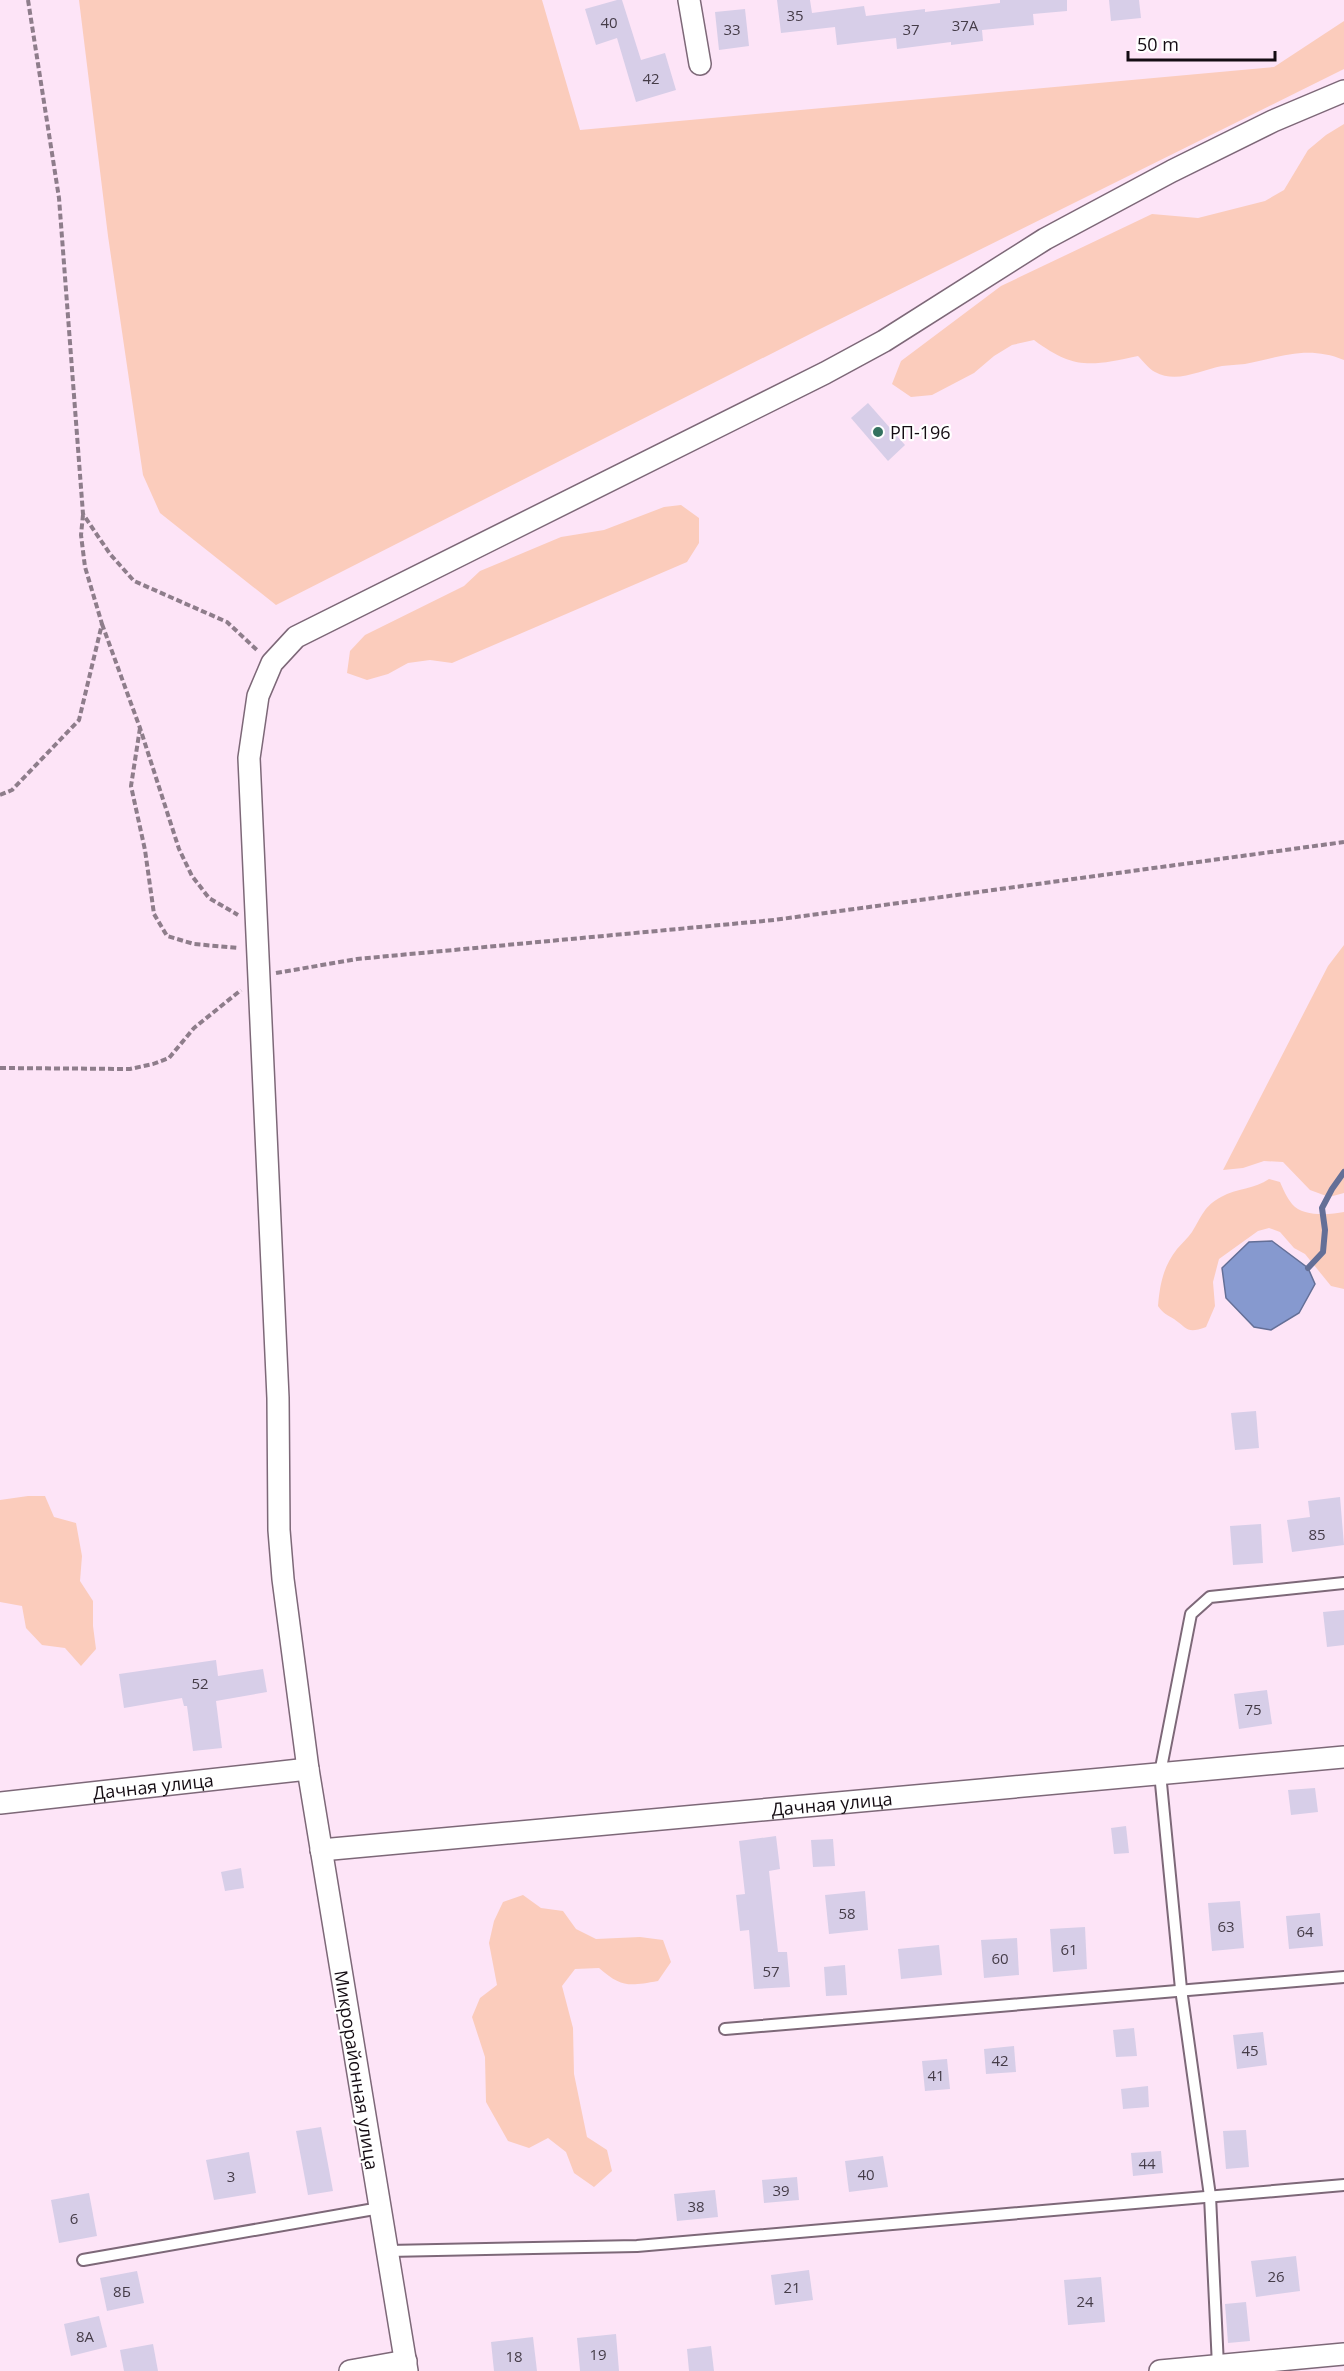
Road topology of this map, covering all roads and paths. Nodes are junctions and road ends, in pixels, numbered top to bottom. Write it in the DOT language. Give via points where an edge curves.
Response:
graph roads {
  1 [pos="28,0"];
  2 [pos="689,0"];
  3 [pos="700,64"];
  4 [pos="1344,91"];
  5 [pos="83,514"];
  6 [pos="102,624"];
  7 [pos="272,663"];
  8 [pos="140,728"];
  9 [pos="0,795"];
  10 [pos="1344,842"];
  11 [pos="256,925"];
  12 [pos="257,950"];
  13 [pos="259,976"];
  14 [pos="0,1068"];
  15 [pos="1344,1583"];
  16 [pos="1344,1757"];
  17 [pos="308,1769"];
  18 [pos="1160,1773"];
  19 [pos="0,1803"];
  20 [pos="321,1850"];
  21 [pos="1344,1977"];
  22 [pos="1181,1989"];
  23 [pos="725,2029"];
  24 [pos="1344,2185"];
  25 [pos="1210,2196"];
  26 [pos="380,2208"];
  27 [pos="388,2251"];
  28 [pos="83,2260"];
  29 [pos="1344,2354"];
  30 [pos="406,2366"];
  31 [pos="1218,2366"];
  32 [pos="350,2371"];
  33 [pos="1160,2371"];
  1 -- 5 [label="path" via="59,198"];
  2 -- 3 [label="street"];
  4 -- 7 [label="street, Микрорайонная улица" via="1273,121 1045,239 884,341 825,373 326,620 296,637"];
  5 -- 6 [label="path" via="85,567"];
  5 -- 7 [label="path" via="134,581 227,622"];
  6 -- 8 [label="path"];
  6 -- 9 [label="path" via="79,720 12,790"];
  7 -- 11 [label="street, Микрорайонная улица" via="258,696 249,758"];
  8 -- 11 [label="path" via="179,849 192,876 209,898"];
  8 -- 12 [label="path" via="131,786 154,914 167,936 194,944"];
  10 -- 13 [label="path" via="774,920 357,959"];
  11 -- 12 [label="street, Микрорайонная улица"];
  12 -- 13 [label="street, Микрорайонная улица"];
  13 -- 14 [label="path" via="206,1018 169,1058 153,1064 130,1070"];
  13 -- 17 [label="street, Микрорайонная улица" via="278,1398 279,1530"];
  15 -- 18 [label="lane" via="1210,1597 1191,1614"];
  16 -- 18 [label="street, Дачная улица"];
  17 -- 19 [label="street, Дачная улица"];
  17 -- 20 [label="street, Микрорайонная улица"];
  18 -- 20 [label="street, Дачная улица"];
  18 -- 22 [label="lane"];
  20 -- 26 [label="street, Микрорайонная улица"];
  21 -- 22 [label="lane"];
  22 -- 23 [label="lane"];
  22 -- 25 [label="lane"];
  24 -- 25 [label="lane"];
  25 -- 27 [label="lane" via="638,2246"];
  25 -- 31 [label="lane"];
  26 -- 27 [label="street, Микрорайонная улица"];
  26 -- 28 [label="lane"];
  27 -- 30 [label="street, Микрорайонная улица"];
  29 -- 31 [label="street"];
  30 -- 32 [label="street"];
  31 -- 33 [label="street"];
}
